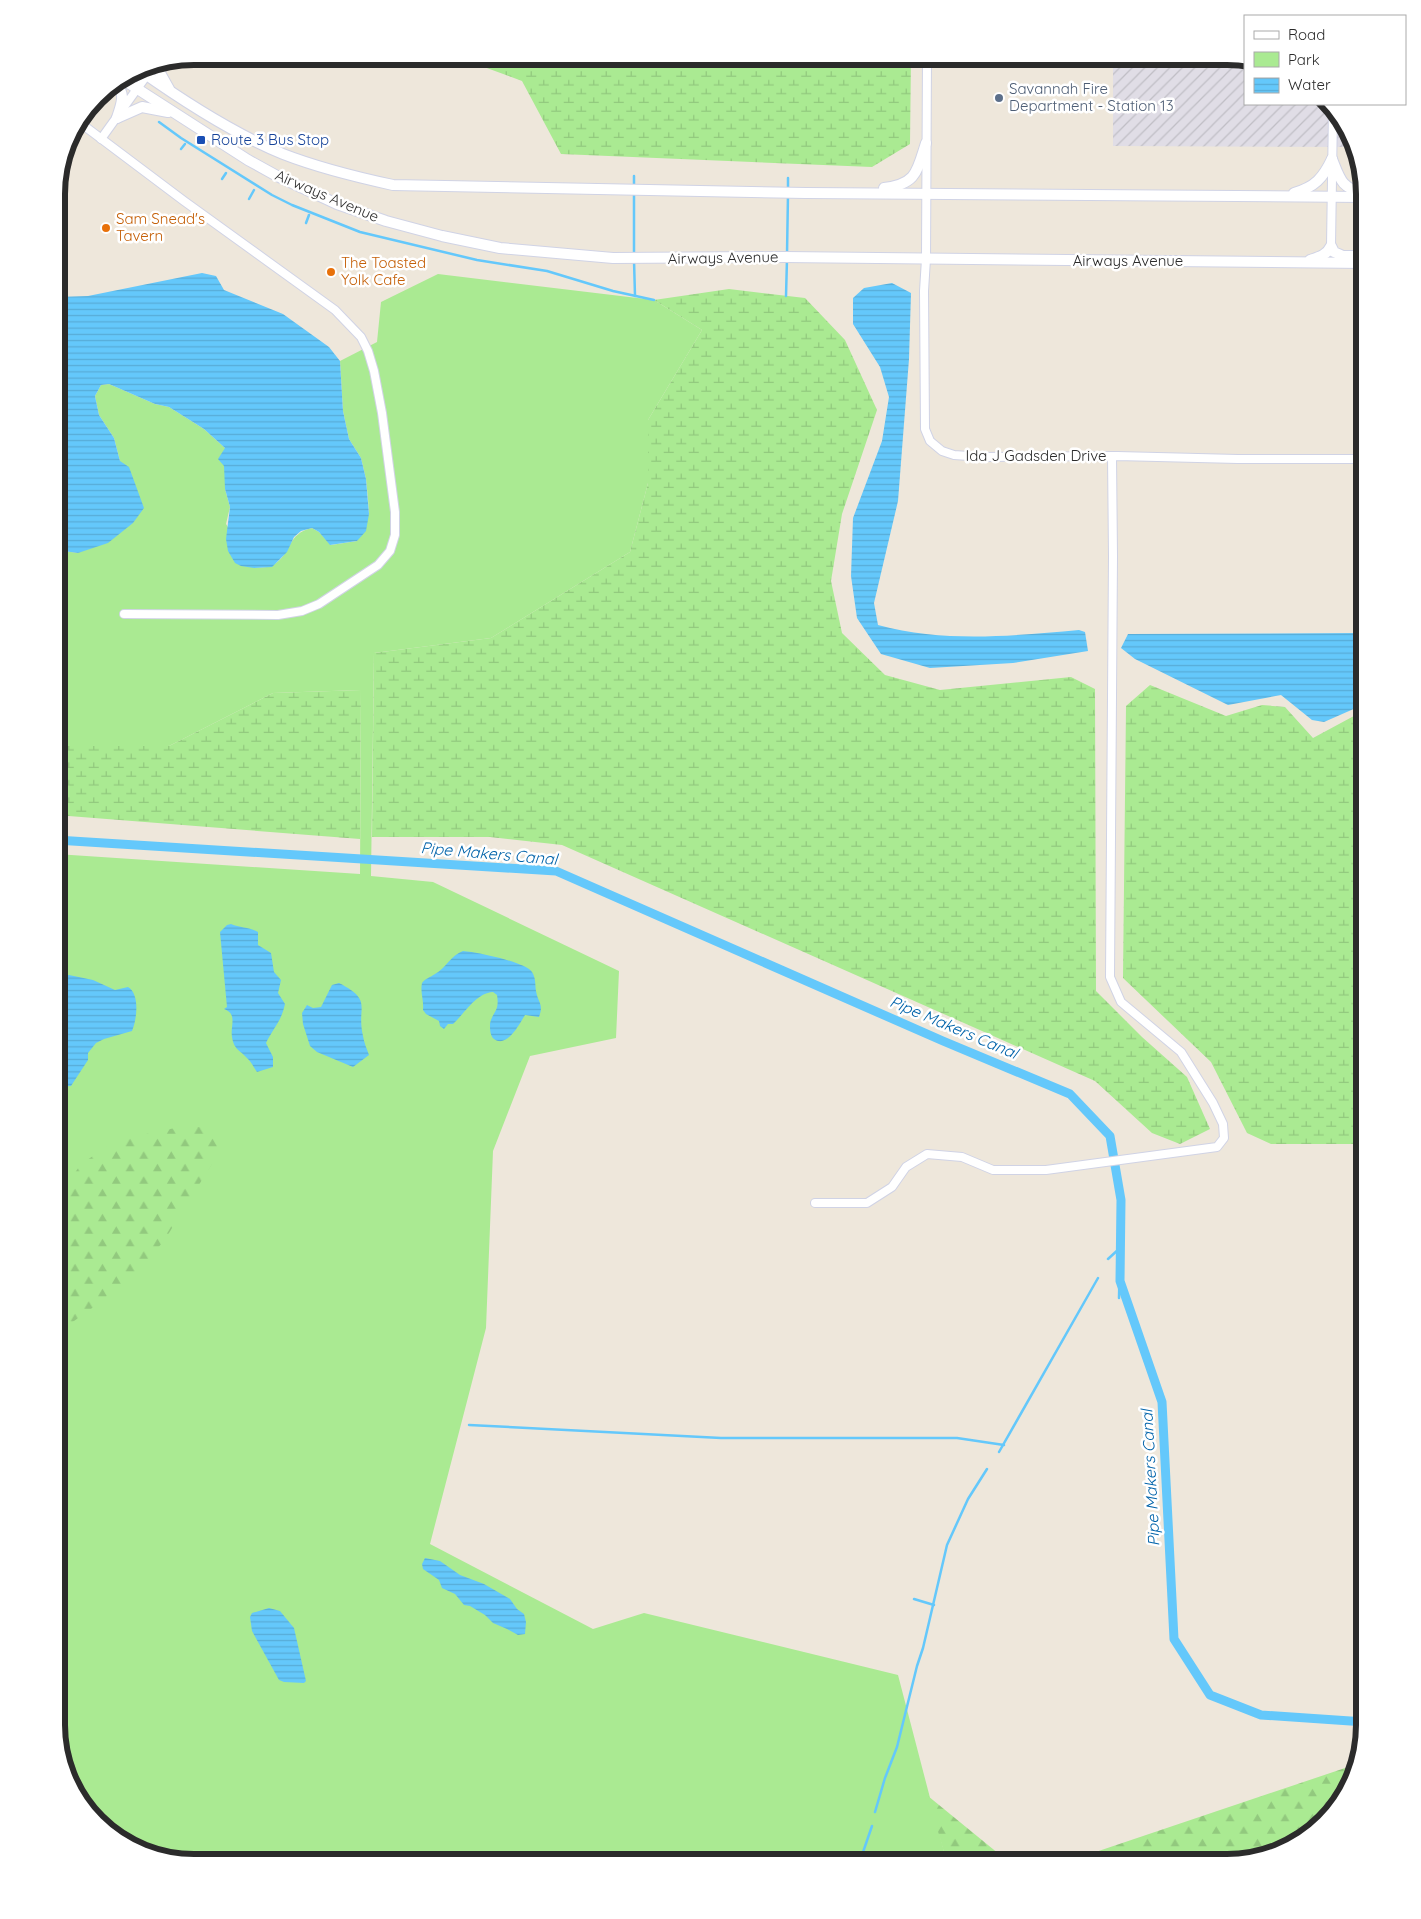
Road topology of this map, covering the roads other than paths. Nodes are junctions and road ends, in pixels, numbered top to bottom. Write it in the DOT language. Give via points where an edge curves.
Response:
graph roads {
  1 [pos="928,65"];
  2 [pos="161,70"];
  3 [pos="147,74"];
  4 [pos="142,76"];
  5 [pos="128,83"];
  6 [pos="120,88"];
  7 [pos="138,89"];
  8 [pos="170,90"];
  9 [pos="174,113"];
  10 [pos="117,118"];
  11 [pos="1333,120"];
  12 [pos="85,126"];
  13 [pos="102,139"];
  14 [pos="926,143"];
  15 [pos="1332,159"];
  16 [pos="1356,191"];
  17 [pos="836,193"];
  18 [pos="926,194"];
  19 [pos="1284,196"];
  20 [pos="1356,197"];
  21 [pos="1332,198"];
  22 [pos="1331,246"];
  23 [pos="1356,256"];
  24 [pos="926,259"];
  25 [pos="1302,262"];
  26 [pos="1356,262"];
  27 [pos="1112,456"];
  28 [pos="1356,459"];
  29 [pos="124,614"];
  30 [pos="815,1203"];
  1 -- 14 [label="street, Ida J Gadsden Drive"];
  2 -- 8 [label="main road"];
  3 -- 8 [label="main road, Airways Avenue"];
  4 -- 7 [label="street"];
  5 -- 7 [label="main road, Airways Avenue"];
  6 -- 10 [label="main road" via="123,95"];
  7 -- 9 [label="main road, Airways Avenue"];
  7 -- 10 [label="street"];
  8 -- 17 [label="main road, Airways Avenue" via="258,143 346,175 393,185"];
  9 -- 10 [label="main road" via="142,107"];
  9 -- 24 [label="main road, Airways Avenue" via="248,160 337,204 386,222 500,248 634,258"];
  10 -- 13 [label="street"];
  11 -- 15 [label="street"];
  12 -- 13 [label="street"];
  13 -- 29 [label="street" via="335,310 361,337 374,371 395,512 395,535 390,551 378,565 342,590 302,611 278,615"];
  14 -- 17 [label="main road" via="916,174 900,186"];
  14 -- 18 [label="street, Ida J Gadsden Drive"];
  15 -- 16 [label="main road" via="1340,182"];
  15 -- 19 [label="main road" via="1324,177 1306,190"];
  15 -- 21 [label="street"];
  17 -- 18 [label="main road, Airways Avenue"];
  18 -- 19 [label="main road, Airways Avenue"];
  18 -- 24 [label="street, Ida J Gadsden Drive"];
  19 -- 21 [label="main road, Airways Avenue"];
  20 -- 21 [label="main road, Airways Avenue"];
  21 -- 22 [label="street"];
  22 -- 23 [label="main road" via="1342,256"];
  22 -- 25 [label="main road" via="1323,256"];
  24 -- 25 [label="main road, Airways Avenue"];
  24 -- 27 [label="street, Ida J Gadsden Drive" via="926,430 930,441 942,451 954,455"];
  25 -- 26 [label="main road, Airways Avenue"];
  27 -- 28 [label="street, Ida J Gadsden Drive"];
  27 -- 30 [label="street" via="1110,977 1122,1002 1181,1052 1213,1104 1223,1124 1224,1138 1217,1147 1046,1170 993,1170 962,1157 927,1154 906,1167 892,1187 867,1203"];
}
